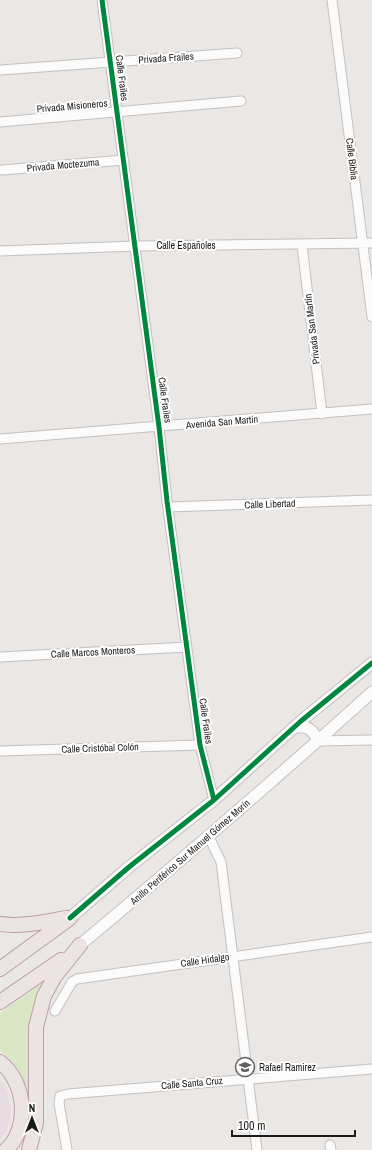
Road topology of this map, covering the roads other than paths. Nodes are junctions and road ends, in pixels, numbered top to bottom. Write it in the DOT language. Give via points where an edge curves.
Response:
graph roads {
  1 [pos="102,0"];
  2 [pos="332,0"];
  3 [pos="237,53"];
  4 [pos="111,62"];
  5 [pos="0,70"];
  6 [pos="241,101"];
  7 [pos="117,111"];
  8 [pos="0,122"];
  9 [pos="124,160"];
  10 [pos="2,170"];
  11 [pos="372,243"];
  12 [pos="362,244"];
  13 [pos="302,245"];
  14 [pos="135,246"];
  15 [pos="0,251"];
  16 [pos="372,317"];
  17 [pos="372,410"];
  18 [pos="322,414"];
  19 [pos="159,426"];
  20 [pos="0,439"];
  21 [pos="372,500"];
  22 [pos="168,507"];
  23 [pos="187,647"];
  24 [pos="0,657"];
  25 [pos="372,663"];
  26 [pos="372,692"];
  27 [pos="293,728"];
  28 [pos="372,740"];
  29 [pos="318,741"];
  30 [pos="200,745"];
  31 [pos="0,751"];
  32 [pos="214,800"];
  33 [pos="209,837"];
  34 [pos="70,918"];
  35 [pos="0,924"];
  36 [pos="372,937"];
  37 [pos="80,945"];
  38 [pos="232,956"];
  39 [pos="0,969"];
  40 [pos="0,1002"];
  41 [pos="55,1011"];
  42 [pos="0,1062"];
  43 [pos="372,1068"];
  44 [pos="248,1079"];
  45 [pos="6,1150"];
  46 [pos="29,1150"];
  47 [pos="67,1150"];
  48 [pos="257,1150"];
  1 -- 4 [label="street, Calle Frailes"];
  2 -- 12 [label="street, Calle Biblia"];
  3 -- 4 [label="street, Privada Frailes"];
  4 -- 5 [label="street, Privada Frailes"];
  4 -- 7 [label="street, Calle Frailes"];
  6 -- 7 [label="street, Privada Misioneros"];
  7 -- 8 [label="street, Privada Misioneros"];
  7 -- 9 [label="street, Calle Frailes"];
  9 -- 10 [label="street, Privada Moctezuma"];
  9 -- 14 [label="street, Calle Frailes"];
  11 -- 12 [label="street, Calle Españoles"];
  12 -- 13 [label="street, Calle Españoles"];
  12 -- 16 [label="street, Calle Biblia"];
  13 -- 14 [label="street, Calle Españoles"];
  13 -- 18 [label="street, Privada San Martín"];
  14 -- 15 [label="street, Calle Españoles"];
  14 -- 19 [label="street, Calle Frailes"];
  17 -- 18 [label="street, Avenida San Martín"];
  18 -- 19 [label="street, Avenida San Martín"];
  19 -- 20 [label="street, Avenida San Martín"];
  19 -- 22 [label="street, Calle Frailes"];
  21 -- 22 [label="street, Calle Libertad"];
  22 -- 23 [label="street, Calle Frailes"];
  23 -- 24 [label="street, Calle Marcos Monteros"];
  23 -- 30 [label="street, Calle Frailes"];
  25 -- 27 [label="street"];
  26 -- 29 [label="street, Anillo Periférico Sur Manuel Gómez Morín"];
  27 -- 29 [label="street" via="308,727"];
  27 -- 32 [label="street"];
  28 -- 29 [label="street"];
  29 -- 33 [label="street, Anillo Periférico Sur Manuel Gómez Morín"];
  30 -- 31 [label="street, Calle Cristóbal Colón"];
  30 -- 32 [label="street, Calle Frailes"];
  32 -- 34 [label="street" via="129,867"];
  33 -- 37 [label="street, Anillo Periférico Sur Manuel Gómez Morín"];
  33 -- 38 [label="street" via="221,862"];
  34 -- 35 [label="highway" via="39,923"];
  34 -- 39 [label="highway"];
  36 -- 38 [label="street, Calle Hidalgo"];
  37 -- 40 [label="highway, Anillo Periférico Sur Manuel Gómez Morín"];
  37 -- 46 [label="highway" via="55,976 44,996 36,1027 36,1123"];
  38 -- 41 [label="street, Calle Hidalgo" via="76,979"];
  38 -- 44 [label="street"];
  42 -- 45 [label="highway" via="18,1084 22,1105 20,1128"];
  43 -- 44 [label="street, Calle Santa Cruz"];
  44 -- 47 [label="street, Calle Santa Cruz" via="60,1096"];
  44 -- 48 [label="street"];
}
